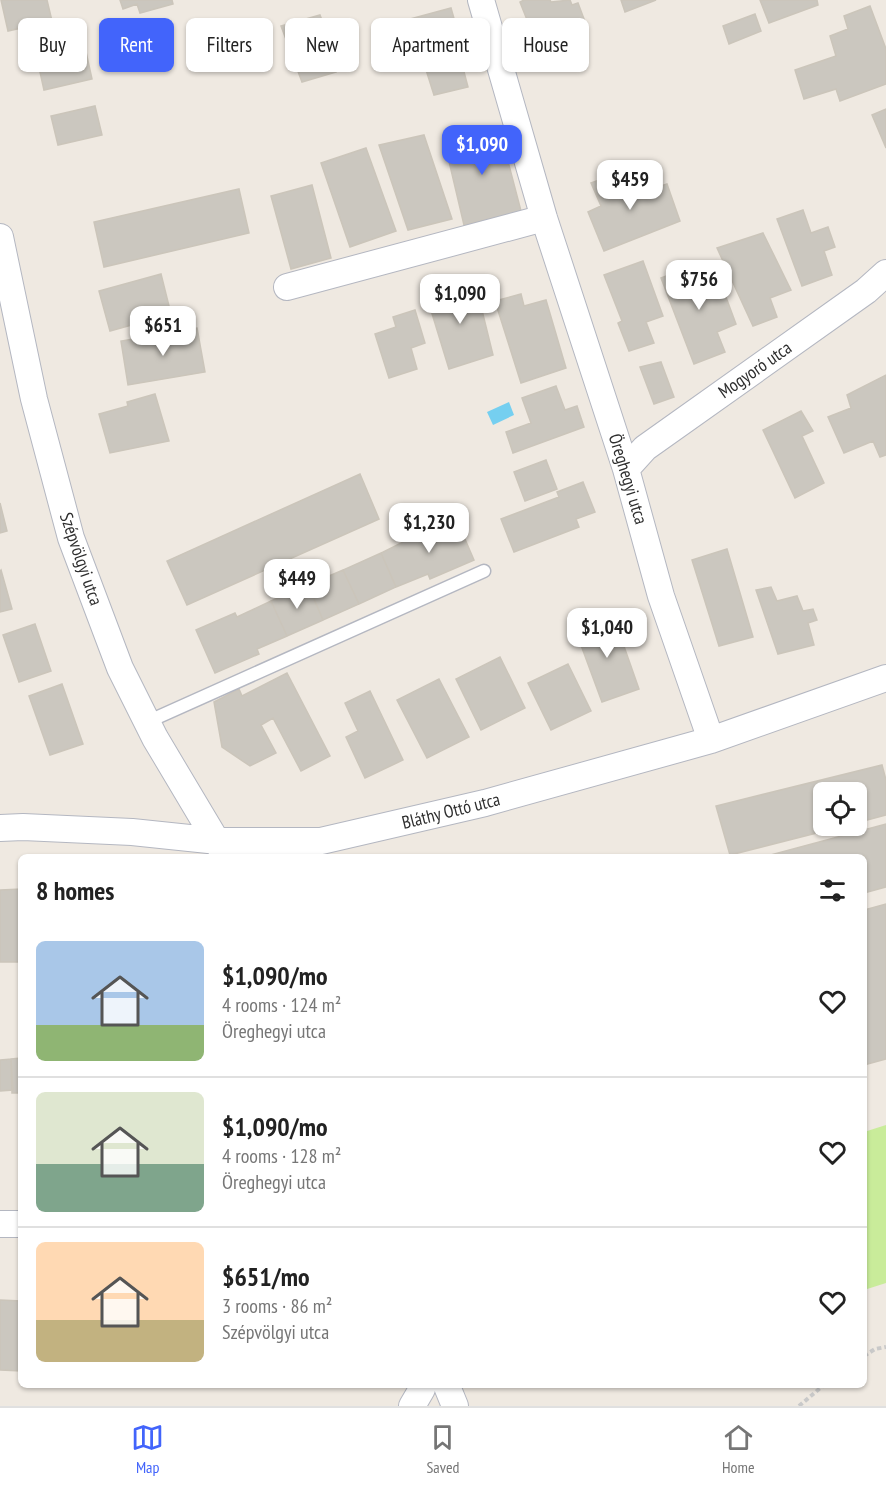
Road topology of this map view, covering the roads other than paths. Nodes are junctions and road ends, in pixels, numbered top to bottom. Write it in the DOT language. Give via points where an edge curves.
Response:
graph roads {
  1 [pos="481,0"];
  2 [pos="544,218"];
  3 [pos="0,237"];
  4 [pos="886,273"];
  5 [pos="287,286"];
  6 [pos="626,469"];
  7 [pos="484,571"];
  8 [pos="886,678"];
  9 [pos="147,722"];
  10 [pos="711,740"];
  11 [pos="0,828"];
  12 [pos="221,849"];
  13 [pos="0,1224"];
  14 [pos="18,1224"];
  15 [pos="422,1388"];
  16 [pos="448,1388"];
  17 [pos="411,1406"];
  18 [pos="455,1406"];
  1 -- 2 [label="street, Öreghegyi utca"];
  2 -- 5 [label="street"];
  2 -- 6 [label="street, Öreghegyi utca"];
  3 -- 9 [label="street, Szépvölgyi utca" via="34,399 71,538 120,668"];
  4 -- 6 [label="street, Mogyoró utca" via="645,448"];
  6 -- 10 [label="street, Öreghegyi utca" via="661,596"];
  7 -- 9 [label="lane"];
  8 -- 10 [label="street, Bláthy Ottó utca"];
  9 -- 12 [label="street, Szépvölgyi utca"];
  10 -- 12 [label="street, Bláthy Ottó utca" via="485,803 321,841"];
  11 -- 12 [label="street, Bláthy Ottó utca" via="132,832"];
  13 -- 14 [label="street"];
  15 -- 17 [label="street"];
  16 -- 18 [label="street"];
}
